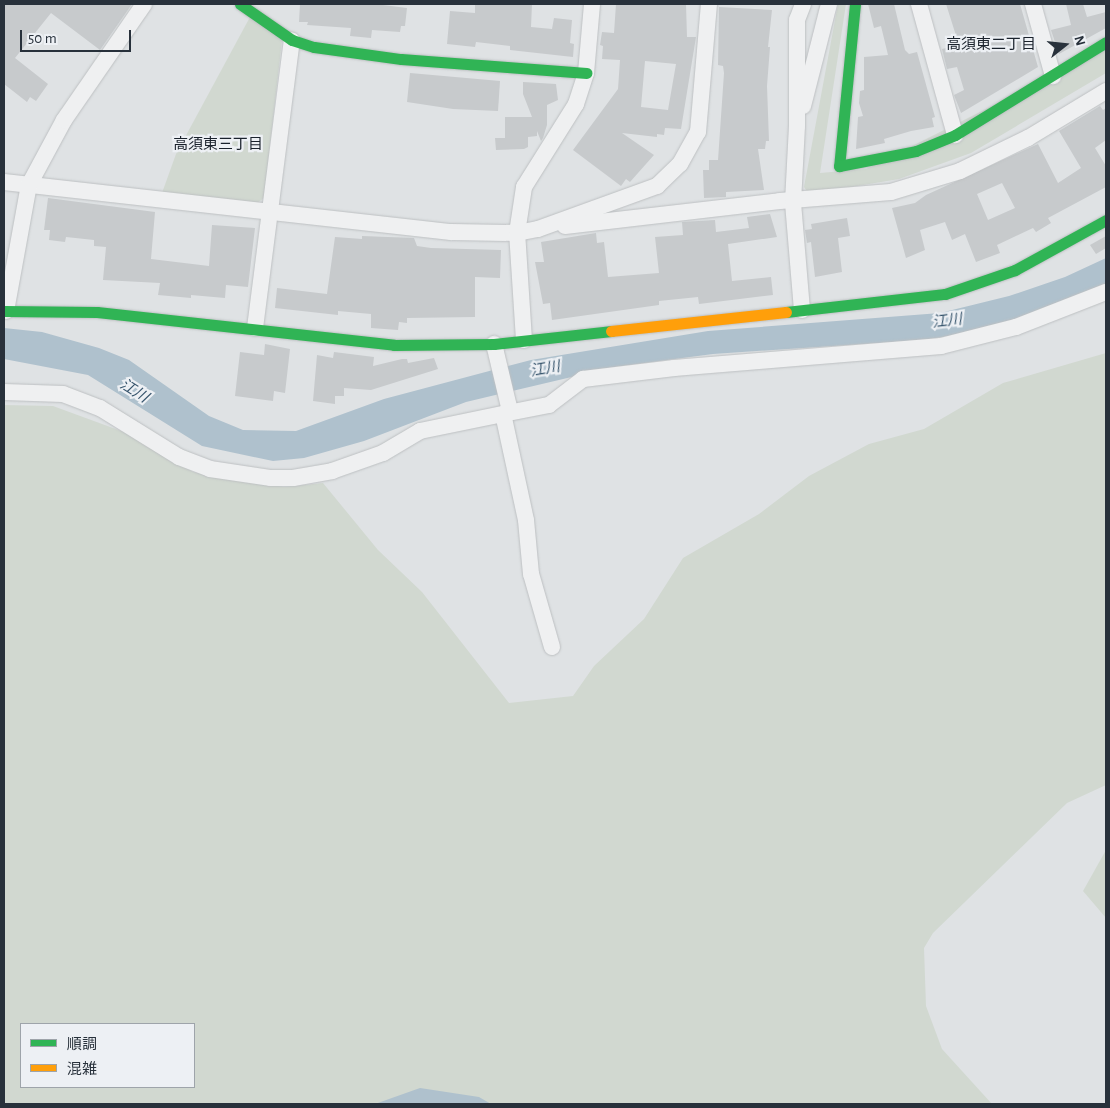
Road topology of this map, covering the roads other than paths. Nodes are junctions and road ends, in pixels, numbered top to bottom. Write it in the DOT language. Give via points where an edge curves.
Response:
graph roads {
  1 [pos="144,4"];
  2 [pos="240,4"];
  3 [pos="592,4"];
  4 [pos="709,4"];
  5 [pos="803,4"];
  6 [pos="830,4"];
  7 [pos="855,4"];
  8 [pos="919,4"];
  9 [pos="1033,4"];
  10 [pos="292,40"];
  11 [pos="1106,42"];
  12 [pos="586,72"];
  13 [pos="1053,76"];
  14 [pos="1106,90"];
  15 [pos="797,126"];
  16 [pos="955,135"];
  17 [pos="4,182"];
  18 [pos="29,185"];
  19 [pos="793,202"];
  20 [pos="270,212"];
  21 [pos="1106,220"];
  22 [pos="538,229"];
  23 [pos="517,233"];
  24 [pos="1106,292"];
  25 [pos="802,310"];
  26 [pos="5,311"];
  27 [pos="255,328"];
  28 [pos="524,340"];
  29 [pos="494,344"];
  30 [pos="4,392"];
  31 [pos="506,412"];
  32 [pos="552,647"];
  1 -- 18 [label="street" via="64,120"];
  2 -- 10 [label="street"];
  3 -- 12 [label="street"];
  4 -- 22 [label="street" via="698,132 680,164 657,186"];
  5 -- 15 [label="street" via="797,20"];
  6 -- 15 [label="street"];
  7 -- 16 [label="street" via="839,166 916,151"];
  8 -- 16 [label="street"];
  9 -- 13 [label="street"];
  10 -- 12 [label="street" via="314,47 401,59"];
  10 -- 20 [label="street"];
  11 -- 13 [label="street"];
  12 -- 23 [label="street" via="576,104 524,187"];
  13 -- 16 [label="street"];
  14 -- 19 [label="street" via="1028,138 960,171 891,192"];
  15 -- 19 [label="street"];
  17 -- 18 [label="street"];
  18 -- 20 [label="street"];
  18 -- 26 [label="street"];
  19 -- 22 [label="street"];
  19 -- 25 [label="street"];
  20 -- 23 [label="street" via="452,232"];
  20 -- 27 [label="street"];
  21 -- 25 [label="street" via="1015,270 945,294"];
  22 -- 23 [label="street"];
  23 -- 28 [label="street"];
  24 -- 31 [label="street" via="1016,327 941,346 674,368 583,380 549,405"];
  25 -- 28 [label="street"];
  26 -- 27 [label="street" via="97,312"];
  27 -- 29 [label="street" via="394,345"];
  28 -- 29 [label="street"];
  29 -- 31 [label="street"];
  30 -- 31 [label="street" via="63,394 100,408 179,457 210,469 271,478 293,478 332,471 383,453 420,431"];
  31 -- 32 [label="street" via="526,520 531,574"];
}
